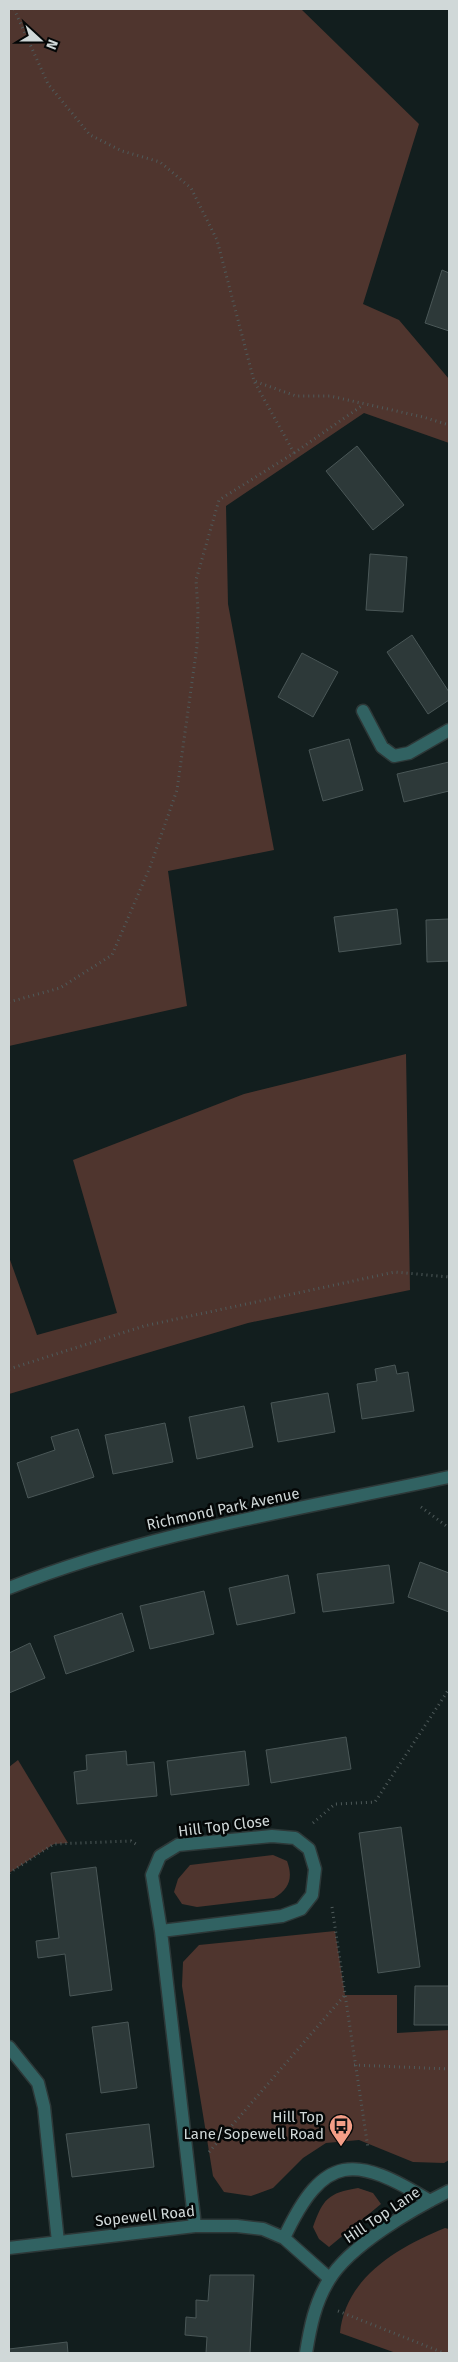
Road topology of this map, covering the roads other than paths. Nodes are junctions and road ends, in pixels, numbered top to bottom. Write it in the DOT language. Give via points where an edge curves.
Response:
graph roads {
  1 [pos="363,711"];
  2 [pos="449,730"];
  3 [pos="449,1477"];
  4 [pos="9,1588"];
  5 [pos="161,1931"];
  6 [pos="9,2047"];
  7 [pos="449,2191"];
  8 [pos="430,2201"];
  9 [pos="195,2226"];
  10 [pos="284,2238"];
  11 [pos="58,2242"];
  12 [pos="9,2248"];
  13 [pos="329,2278"];
  14 [pos="306,2353"];
  1 -- 2 [label="street" via="382,748 394,756 409,753"];
  3 -- 4 [label="street, Richmond Park Avenue" via="122,1548"];
  5 -- 5 [label="street, Hill Top Close" via="152,1875 160,1856 178,1845 272,1836 295,1838 309,1849 315,1869 312,1895 301,1909 282,1916"];
  5 -- 9 [label="street"];
  6 -- 11 [label="street" via="38,2083 44,2107"];
  7 -- 8 [label="street, Hill Top Lane"];
  8 -- 10 [label="street" via="407,2186 372,2171 351,2168 336,2172 316,2184 298,2208"];
  8 -- 13 [label="street, Hill Top Lane" via="351,2255"];
  9 -- 10 [label="street, Sopewell Road" via="264,2229"];
  9 -- 11 [label="street, Sopewell Road"];
  10 -- 13 [label="street, Sopewell Road"];
  11 -- 12 [label="street, Sopewell Road"];
  13 -- 14 [label="street, Hill Top Lane" via="317,2302"];
}
